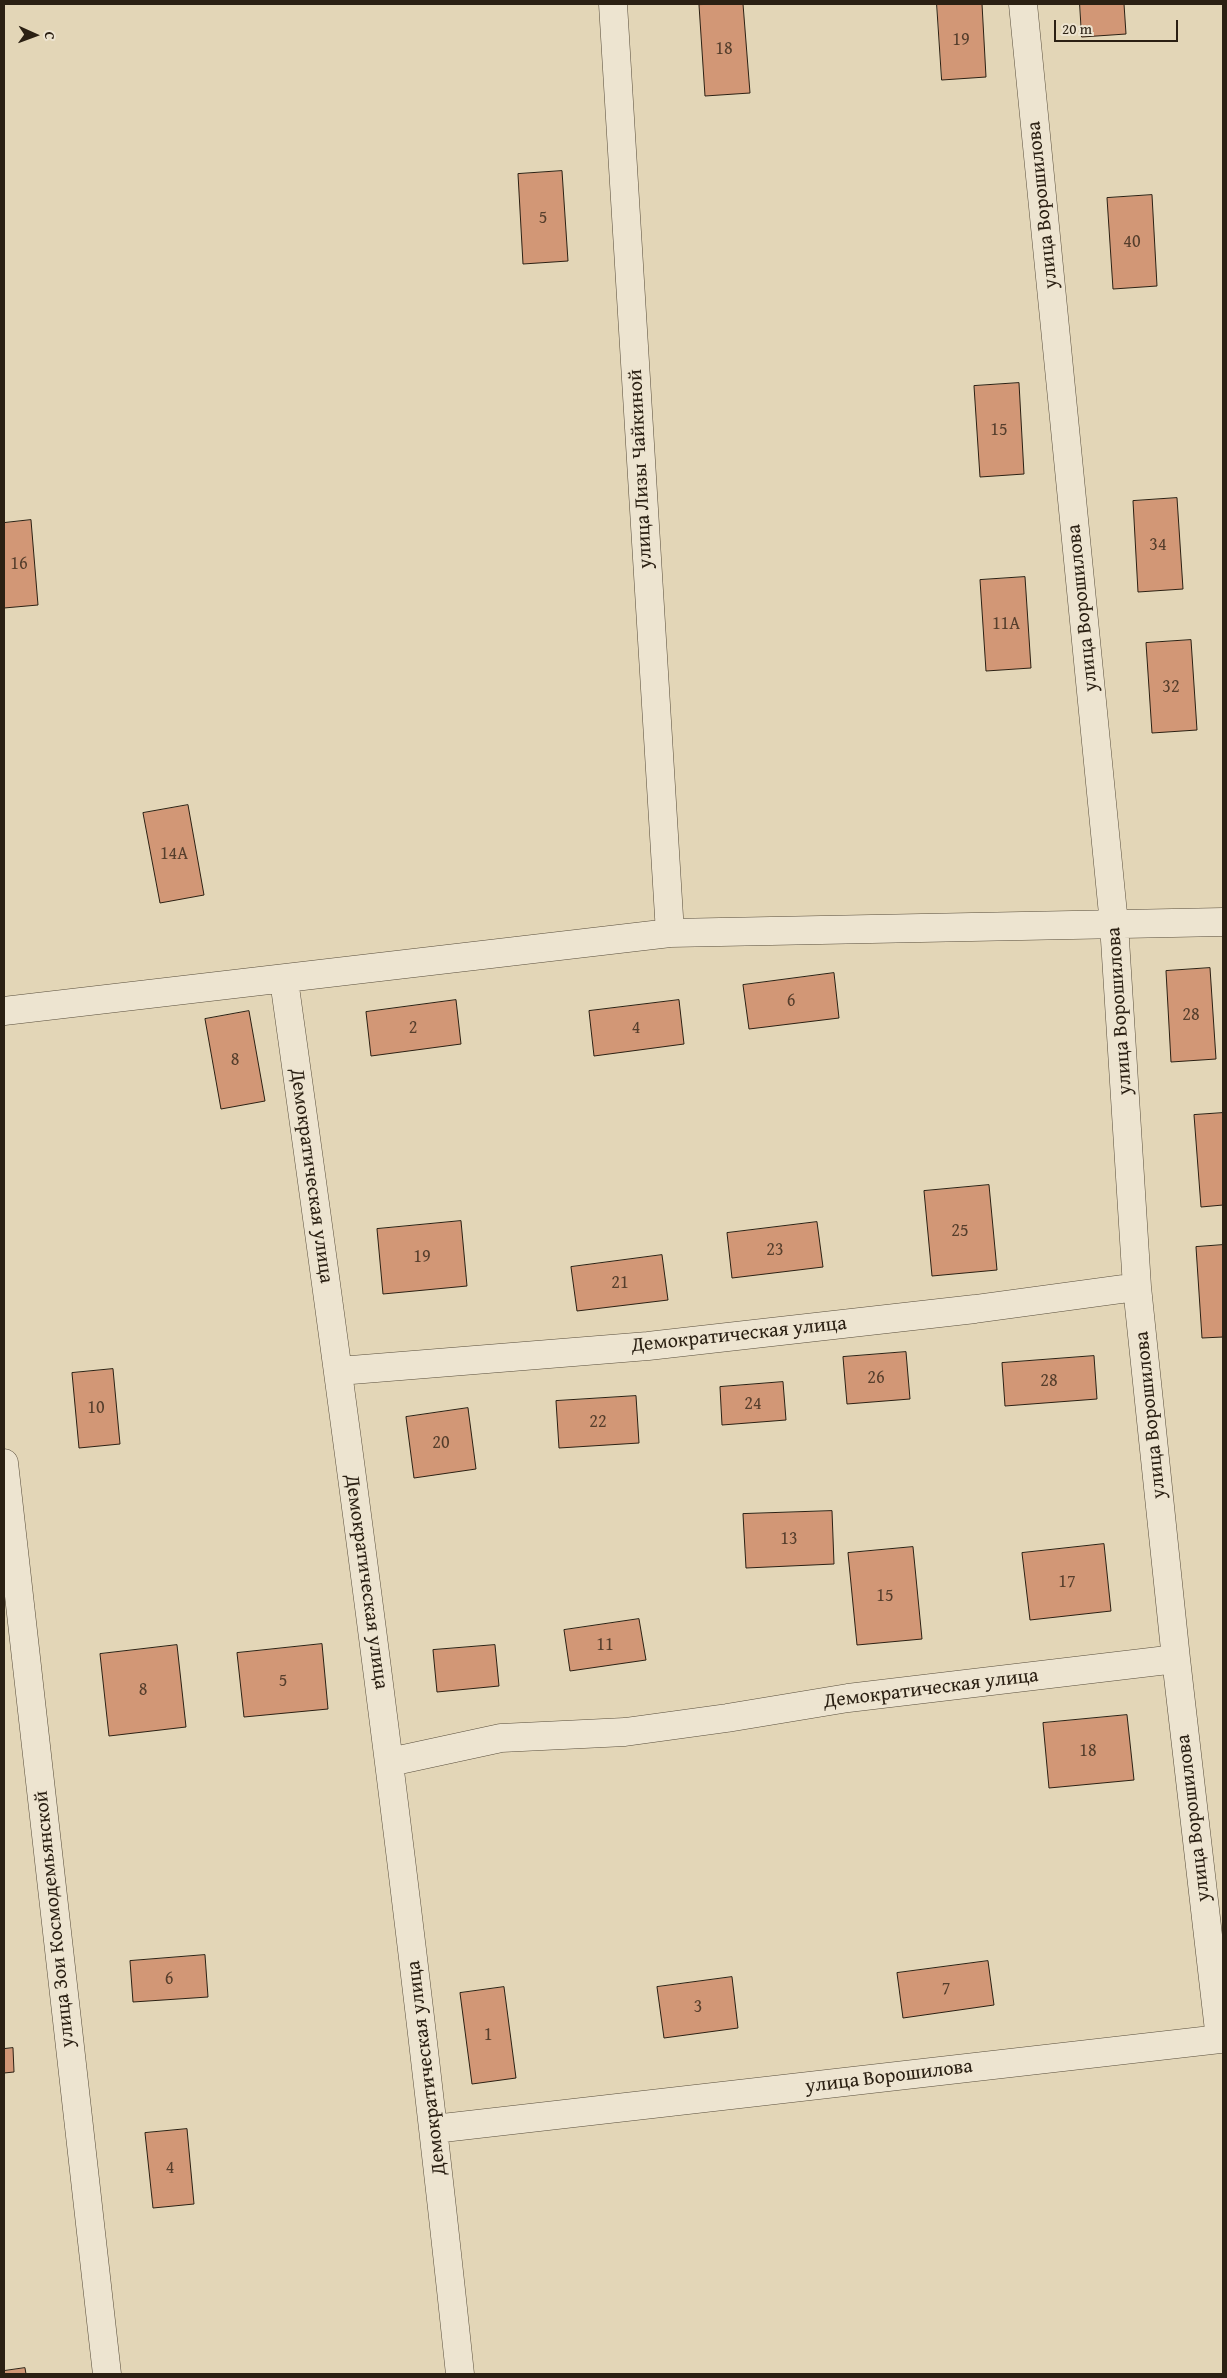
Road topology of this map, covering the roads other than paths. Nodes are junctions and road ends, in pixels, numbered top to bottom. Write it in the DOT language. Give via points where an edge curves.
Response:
graph roads {
  1 [pos="613,4"];
  2 [pos="1023,4"];
  3 [pos="1223,922"];
  4 [pos="1114,924"];
  5 [pos="670,933"];
  6 [pos="284,980"];
  7 [pos="4,1011"];
  8 [pos="1138,1286"];
  9 [pos="339,1371"];
  10 [pos="4,1463"];
  11 [pos="1176,1659"];
  12 [pos="390,1762"];
  13 [pos="434,2129"];
  14 [pos="107,2374"];
  15 [pos="460,2374"];
  1 -- 5 [label="street, улица Лизы Чайкиной"];
  2 -- 4 [label="street, улица Ворошилова"];
  3 -- 4 [label="street"];
  4 -- 5 [label="street"];
  4 -- 8 [label="street, улица Ворошилова"];
  5 -- 6 [label="street"];
  6 -- 7 [label="street"];
  6 -- 9 [label="street, Демократическая улица"];
  8 -- 9 [label="street, Демократическая улица" via="975,1309 648,1346"];
  8 -- 11 [label="street, улица Ворошилова"];
  9 -- 12 [label="street, Демократическая улица"];
  10 -- 14 [label="street, улица Зои Космодемьянской"];
  11 -- 12 [label="street, Демократическая улица" via="848,1698 625,1732 501,1738"];
  11 -- 13 [label="street, улица Ворошилова" via="1220,2039"];
  12 -- 13 [label="street, Демократическая улица"];
  13 -- 15 [label="street, Демократическая улица"];
}
